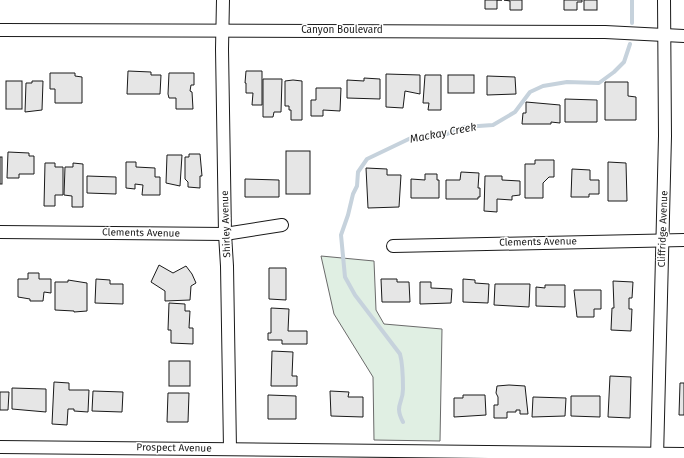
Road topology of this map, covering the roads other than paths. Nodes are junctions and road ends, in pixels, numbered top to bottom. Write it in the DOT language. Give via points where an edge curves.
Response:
graph roads {
  1 [pos="224,0"];
  2 [pos="664,0"];
  3 [pos="0,30"];
  4 [pos="223,32"];
  5 [pos="664,34"];
  6 [pos="684,36"];
  7 [pos="282,226"];
  8 [pos="0,232"];
  9 [pos="225,234"];
  10 [pos="662,240"];
  11 [pos="684,240"];
  12 [pos="393,246"];
  13 [pos="0,447"];
  14 [pos="230,449"];
  15 [pos="70,453"];
  16 [pos="684,454"];
  17 [pos="657,456"];
  1 -- 4 [label="street, Shirley Avenue"];
  2 -- 5 [label="street, Cliffridge Avenue"];
  3 -- 4 [label="street, Canyon Boulevard"];
  4 -- 5 [label="street, Canyon Boulevard" via="286,30"];
  4 -- 9 [label="street, Shirley Avenue"];
  5 -- 6 [label="street, Canyon Boulevard"];
  5 -- 10 [label="street, Cliffridge Avenue" via="666,136"];
  7 -- 9 [label="street, Clements Avenue"];
  8 -- 9 [label="street, Clements Avenue"];
  9 -- 14 [label="street, Shirley Avenue"];
  10 -- 11 [label="street, Clements Avenue"];
  10 -- 12 [label="street, Clements Avenue"];
  10 -- 17 [label="street, Cliffridge Avenue"];
  13 -- 15 [label="street, Prospect Avenue"];
  14 -- 15 [label="street, Prospect Avenue"];
  14 -- 17 [label="street, Prospect Avenue"];
  16 -- 17 [label="street, Prospect Avenue"];
}
